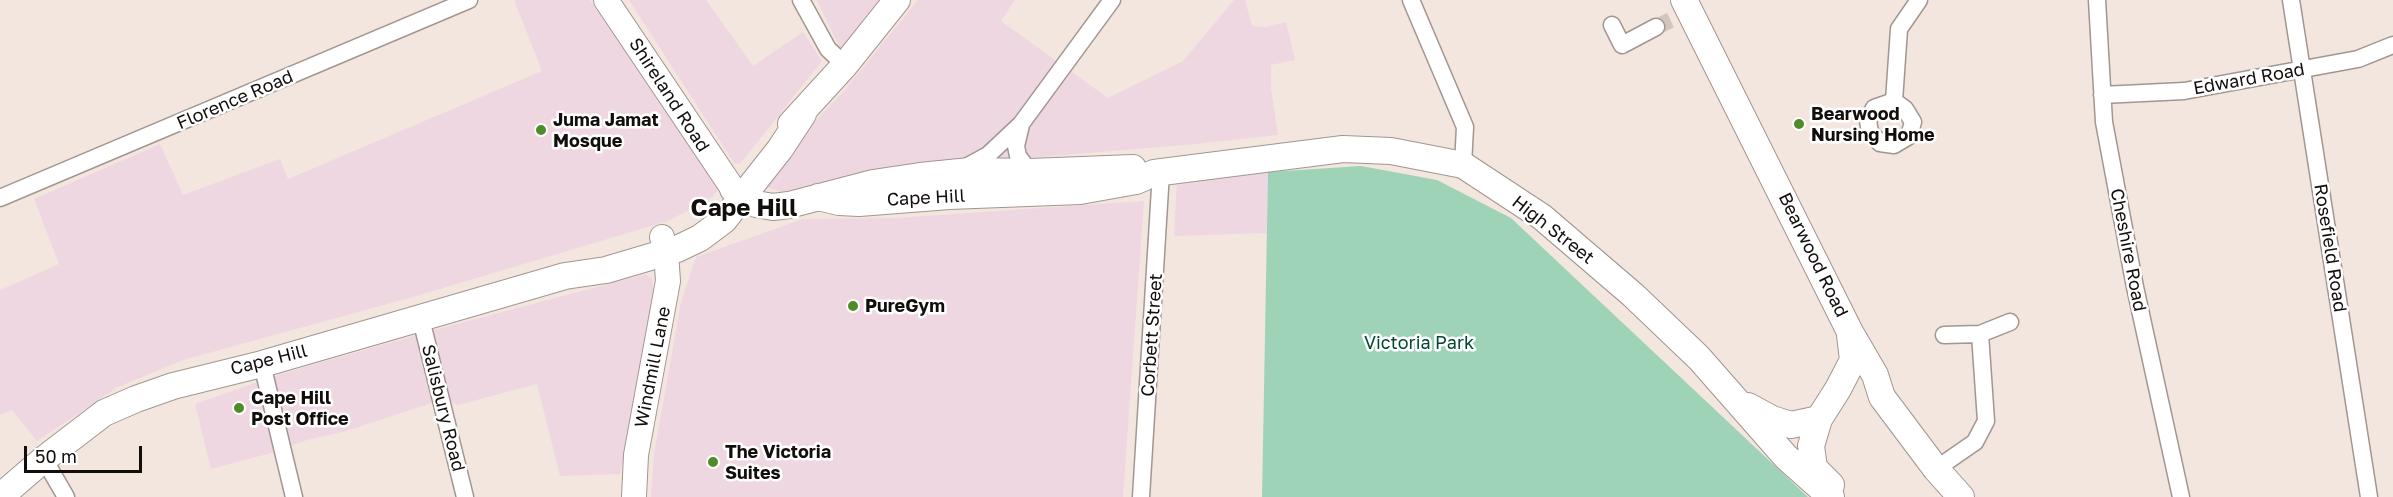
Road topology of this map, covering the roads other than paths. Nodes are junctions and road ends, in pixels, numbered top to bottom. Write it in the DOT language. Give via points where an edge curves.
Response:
graph roads {
  1 [pos="469,0"];
  2 [pos="606,0"];
  3 [pos="801,0"];
  4 [pos="897,0"];
  5 [pos="1112,0"];
  6 [pos="1412,0"];
  7 [pos="1920,0"];
  8 [pos="2097,0"];
  9 [pos="2290,0"];
  10 [pos="1683,10"];
  11 [pos="1611,25"];
  12 [pos="1656,27"];
  13 [pos="2393,45"];
  14 [pos="845,65"];
  15 [pos="2302,70"];
  16 [pos="2102,95"];
  17 [pos="1894,101"];
  18 [pos="1021,124"];
  19 [pos="1463,165"];
  20 [pos="1157,172"];
  21 [pos="953,174"];
  22 [pos="1032,183"];
  23 [pos="738,193"];
  24 [pos="992,194"];
  25 [pos="818,197"];
  26 [pos="0,198"];
  27 [pos="664,245"];
  28 [pos="421,319"];
  29 [pos="2010,322"];
  30 [pos="1850,332"];
  31 [pos="1980,334"];
  32 [pos="1944,335"];
  33 [pos="262,364"];
  34 [pos="1839,389"];
  35 [pos="1882,397"];
  36 [pos="1738,400"];
  37 [pos="1819,418"];
  38 [pos="44,459"];
  39 [pos="1936,469"];
  40 [pos="0,497"];
  41 [pos="66,497"];
  42 [pos="294,497"];
  43 [pos="465,497"];
  44 [pos="634,497"];
  45 [pos="1141,497"];
  46 [pos="1831,497"];
  47 [pos="1845,497"];
  48 [pos="1961,497"];
  49 [pos="2181,497"];
  50 [pos="2369,497"];
  1 -- 26 [label="street, Florence Road"];
  2 -- 23 [label="main road, Shireland Road"];
  3 -- 14 [label="street" via="828,49"];
  4 -- 14 [label="main road"];
  5 -- 18 [label="street"];
  6 -- 19 [label="street" via="1465,127"];
  7 -- 17 [label="street" via="1899,29"];
  8 -- 16 [label="street, Cheshire Road"];
  9 -- 15 [label="street, Rosefield Road"];
  10 -- 30 [label="main road, Bearwood Road"];
  11 -- 12 [label="street" via="1622,45"];
  13 -- 15 [label="street, Edward Road" via="2358,58"];
  14 -- 23 [label="main road" via="803,114 780,149"];
  15 -- 16 [label="street, Edward Road" via="2184,91"];
  15 -- 50 [label="street, Rosefield Road"];
  16 -- 49 [label="street, Cheshire Road" via="2133,276"];
  18 -- 21 [label="street" via="988,155"];
  18 -- 22 [label="street" via="1016,146"];
  19 -- 20 [label="main road, High Street" via="1391,151 1343,149"];
  19 -- 36 [label="main road, High Street" via="1542,217 1633,295"];
  20 -- 22 [label="main road, High Street" via="1140,168"];
  20 -- 45 [label="street, Corbett Street"];
  21 -- 22 [label="main road, Cape Hill" via="970,171"];
  21 -- 24 [label="main road" via="985,185"];
  21 -- 25 [label="main road, Cape Hill" via="873,183"];
  22 -- 24 [label="main road" via="1011,177"];
  23 -- 25 [label="main road, Cape Hill" via="756,204 773,207"];
  23 -- 27 [label="main road, Cape Hill" via="724,220 700,238"];
  24 -- 25 [label="main road, Cape Hill" via="859,203"];
  27 -- 28 [label="main road, Cape Hill" via="606,270 565,276"];
  27 -- 44 [label="main road, Windmill Lane" via="668,285 636,455"];
  28 -- 33 [label="main road, Cape Hill"];
  28 -- 43 [label="street, Salisbury Road"];
  29 -- 31 [label="street"];
  30 -- 34 [label="main road" via="1852,360"];
  30 -- 35 [label="main road, Bearwood Road" via="1875,375"];
  31 -- 32 [label="street"];
  31 -- 39 [label="street" via="1986,421 1975,442"];
  33 -- 38 [label="main road, Cape Hill" via="173,386 117,406"];
  33 -- 42 [label="street"];
  34 -- 35 [label="main road" via="1864,387"];
  34 -- 37 [label="main road"];
  35 -- 39 [label="main road, Bearwood Road"];
  36 -- 37 [label="main road" via="1791,425"];
  36 -- 46 [label="main road, High Street" via="1786,457"];
  37 -- 47 [label="main road" via="1811,446 1814,468"];
  38 -- 40 [label="main road, Cape Hill"];
  38 -- 41 [label="street"];
  39 -- 48 [label="main road, Bearwood Road"];
}
